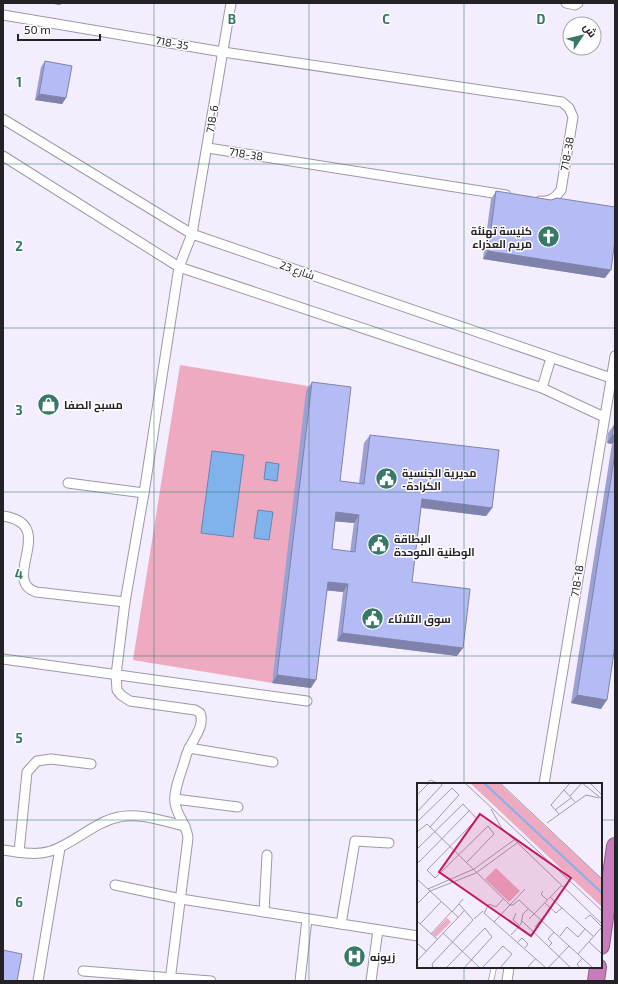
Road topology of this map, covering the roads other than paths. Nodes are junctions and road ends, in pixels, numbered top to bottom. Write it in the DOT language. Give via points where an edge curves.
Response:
graph roads {
  1 [pos="231,3"];
  2 [pos="566,3"];
  3 [pos="578,3"];
  4 [pos="3,15"];
  5 [pos="223,52"];
  6 [pos="3,119"];
  7 [pos="208,148"];
  8 [pos="3,156"];
  9 [pos="514,197"];
  10 [pos="530,199"];
  11 [pos="192,234"];
  12 [pos="179,267"];
  13 [pos="615,356"];
  14 [pos="551,358"];
  15 [pos="611,378"];
  16 [pos="542,388"];
  17 [pos="604,417"];
  18 [pos="68,483"];
  19 [pos="144,493"];
  20 [pos="3,516"];
  21 [pos="125,602"];
  22 [pos="3,659"];
  23 [pos="116,675"];
  24 [pos="307,701"];
  25 [pos="189,748"];
  26 [pos="273,762"];
  27 [pos="91,764"];
  28 [pos="544,783"];
  29 [pos="175,798"];
  30 [pos="238,807"];
  31 [pos="185,826"];
  32 [pos="389,843"];
  33 [pos="615,846"];
  34 [pos="60,848"];
  35 [pos="3,850"];
  36 [pos="19,852"];
  37 [pos="267,855"];
  38 [pos="115,885"];
  39 [pos="181,899"];
  40 [pos="264,912"];
  41 [pos="307,919"];
  42 [pos="341,924"];
  43 [pos="378,930"];
  44 [pos="417,936"];
  45 [pos="602,939"];
  46 [pos="494,968"];
  47 [pos="509,968"];
  48 [pos="598,968"];
  49 [pos="83,970"];
  50 [pos="170,980"];
  51 [pos="38,981"];
  52 [pos="211,981"];
  53 [pos="300,981"];
  54 [pos="371,981"];
  55 [pos="491,981"];
  56 [pos="507,981"];
  57 [pos="596,981"];
  1 -- 5 [label="street, 718-6"];
  2 -- 3 [label="street"];
  4 -- 5 [label="street, 718-35"];
  5 -- 7 [label="street, 718-6"];
  5 -- 10 [label="street, 718-38" via="562,102 569,108 573,117 561,190 555,198 546,202"];
  6 -- 11 [label="street, شارع 23"];
  7 -- 9 [label="street, 718-38"];
  7 -- 11 [label="street, 718-6"];
  8 -- 12 [label="street"];
  11 -- 12 [label="street, 718-6"];
  11 -- 14 [label="street, شارع 23"];
  12 -- 16 [label="street"];
  12 -- 19 [label="street, 718-6"];
  13 -- 15 [label="street, 718-18"];
  14 -- 15 [label="street, شارع 23"];
  14 -- 16 [label="street"];
  15 -- 17 [label="street, 718-18"];
  16 -- 17 [label="street"];
  17 -- 28 [label="street, 718-18"];
  18 -- 19 [label="street"];
  19 -- 21 [label="street, 718-6"];
  20 -- 21 [label="street" via="18,519 27,528 24,577 25,584 30,589 36,592"];
  21 -- 23 [label="street, 718-6"];
  22 -- 23 [label="street"];
  23 -- 24 [label="street"];
  23 -- 25 [label="street, 718-6" via="117,690 130,702 195,710 200,713 202,718 199,728"];
  25 -- 26 [label="street"];
  25 -- 29 [label="street"];
  27 -- 36 [label="street" via="51,759 37,761 28,772"];
  29 -- 30 [label="street"];
  29 -- 31 [label="street"];
  31 -- 34 [label="street" via="137,816 121,816 105,822"];
  31 -- 39 [label="street" via="188,838"];
  32 -- 42 [label="street" via="355,841"];
  33 -- 45 [label="highway"];
  34 -- 36 [label="street" via="40,853"];
  34 -- 51 [label="street"];
  35 -- 36 [label="street"];
  37 -- 40 [label="street"];
  38 -- 39 [label="street"];
  39 -- 40 [label="street"];
  39 -- 50 [label="street"];
  40 -- 41 [label="street"];
  41 -- 42 [label="street"];
  41 -- 53 [label="street"];
  42 -- 43 [label="street"];
  43 -- 44 [label="street"];
  43 -- 54 [label="street"];
  46 -- 55 [label="lane"];
  47 -- 56 [label="street"];
  48 -- 57 [label="highway"];
  49 -- 50 [label="street"];
  50 -- 52 [label="street"];
}
